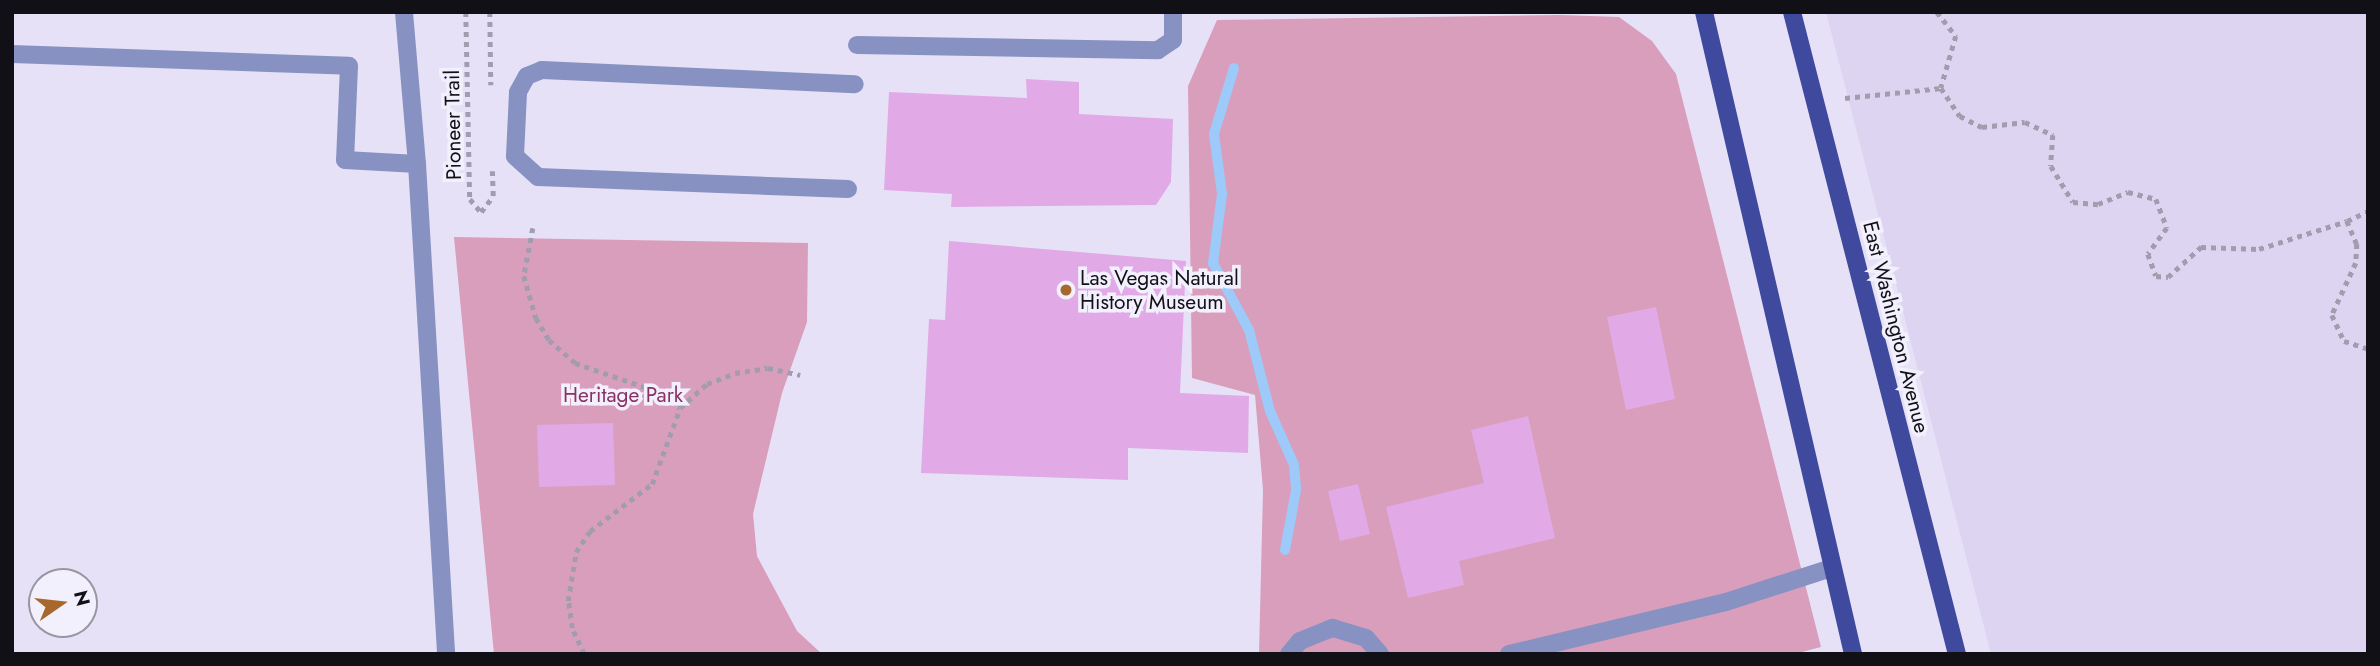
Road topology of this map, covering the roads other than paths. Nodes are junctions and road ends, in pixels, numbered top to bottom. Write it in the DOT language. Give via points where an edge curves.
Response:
graph roads {
  1 [pos="404,12"];
  2 [pos="1173,12"];
  3 [pos="1704,12"];
  4 [pos="1791,12"];
  5 [pos="857,45"];
  6 [pos="12,54"];
  7 [pos="855,84"];
  8 [pos="417,164"];
  9 [pos="848,189"];
  10 [pos="1831,568"];
  11 [pos="446,654"];
  12 [pos="1289,654"];
  13 [pos="1380,654"];
  14 [pos="1509,654"];
  15 [pos="1853,654"];
  16 [pos="1957,654"];
  1 -- 8 [label="lane"];
  2 -- 5 [label="lane" via="1173,40 1158,50"];
  3 -- 10 [label="main road"];
  4 -- 16 [label="main road, East Washington Avenue"];
  6 -- 8 [label="lane" via="349,66 345,160"];
  7 -- 9 [label="lane" via="542,70 527,76 518,92 515,156 538,177"];
  8 -- 11 [label="lane"];
  10 -- 14 [label="lane" via="1726,602"];
  10 -- 15 [label="main road"];
  12 -- 13 [label="lane" via="1300,640 1333,628 1366,638"];
}
